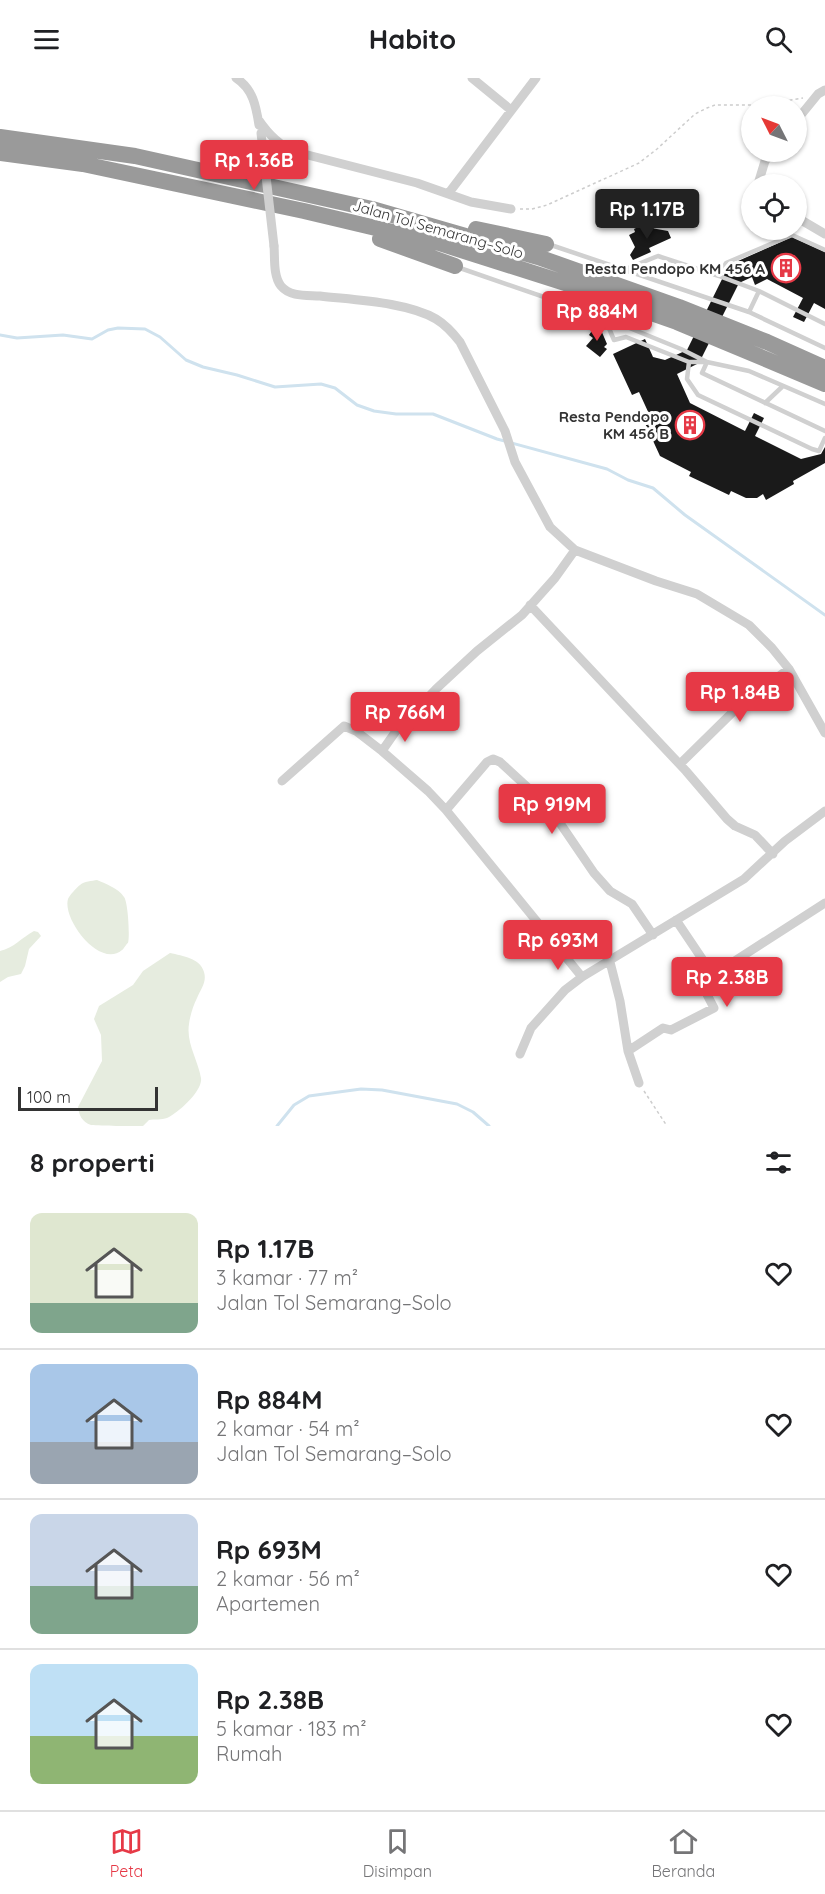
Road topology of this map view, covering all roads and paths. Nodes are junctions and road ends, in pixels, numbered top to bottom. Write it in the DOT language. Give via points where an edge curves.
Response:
graph roads {
  1 [pos="236,78"];
  2 [pos="472,78"];
  3 [pos="536,78"];
  4 [pos="822,92"];
  5 [pos="807,109"];
  6 [pos="511,110"];
  7 [pos="258,119"];
  8 [pos="0,137"];
  9 [pos="0,153"];
  10 [pos="448,194"];
  11 [pos="372,209"];
  12 [pos="511,209"];
  13 [pos="304,211"];
  14 [pos="807,223"];
  15 [pos="825,234"];
  16 [pos="546,244"];
  17 [pos="825,250"];
  18 [pos="455,266"];
  19 [pos="626,269"];
  20 [pos="720,276"];
  21 [pos="759,291"];
  22 [pos="748,312"];
  23 [pos="605,318"];
  24 [pos="825,324"];
  25 [pos="825,348"];
  26 [pos="689,362"];
  27 [pos="707,362"];
  28 [pos="825,368"];
  29 [pos="825,384"];
  30 [pos="783,386"];
  31 [pos="765,403"];
  32 [pos="825,404"];
  33 [pos="825,431"];
  34 [pos="825,438"];
  35 [pos="575,550"];
  36 [pos="530,605"];
  37 [pos="789,669"];
  38 [pos="825,733"];
  39 [pos="382,751"];
  40 [pos="680,764"];
  41 [pos="282,781"];
  42 [pos="446,810"];
  43 [pos="825,811"];
  44 [pos="773,854"];
  45 [pos="825,903"];
  46 [pos="676,920"];
  47 [pos="653,935"];
  48 [pos="610,962"];
  49 [pos="713,975"];
  50 [pos="582,977"];
  51 [pos="628,1051"];
  52 [pos="520,1054"];
  53 [pos="639,1083"];
  54 [pos="668,1126"];
  1 -- 7 [label="street" via="252,95"];
  2 -- 6 [label="street"];
  3 -- 6 [label="street"];
  4 -- 5 [label="street"];
  4 -- 12 [label="path" via="784,102 707,108 639,163 547,205"];
  6 -- 10 [label="street"];
  7 -- 10 [label="street" via="269,135 287,149"];
  7 -- 35 [label="street, bridge" via="279,284 290,293 417,310 445,326 460,342 505,431 515,462 550,527"];
  8 -- 11 [label="highway, Jalan Tol Semarang–Solo" via="135,156"];
  9 -- 13 [label="highway, Jalan Tol Semarang–Solo" via="83,164"];
  10 -- 12 [label="street"];
  11 -- 16 [label="highway"];
  11 -- 28 [label="highway, Jalan Tol Semarang–Solo" via="538,257 679,307"];
  13 -- 18 [label="highway"];
  13 -- 29 [label="highway, Jalan Tol Semarang–Solo" via="439,243 574,286 677,322"];
  14 -- 15 [label="street"];
  16 -- 19 [label="lane"];
  17 -- 20 [label="lane" via="792,235 726,263"];
  18 -- 23 [label="lane"];
  19 -- 20 [label="lane" via="658,256"];
  19 -- 22 [label="lane"];
  20 -- 21 [label="lane"];
  21 -- 22 [label="lane"];
  21 -- 24 [label="lane"];
  22 -- 25 [label="lane"];
  23 -- 26 [label="lane" via="614,340 626,337"];
  23 -- 27 [label="lane"];
  26 -- 27 [label="lane"];
  26 -- 34 [label="lane" via="687,379 698,395 812,449 819,451"];
  27 -- 30 [label="lane" via="749,371"];
  27 -- 31 [label="lane" via="702,373"];
  30 -- 31 [label="lane"];
  30 -- 32 [label="lane"];
  31 -- 33 [label="lane"];
  35 -- 36 [label="street"];
  35 -- 37 [label="street" via="698,594 718,605 749,625"];
  36 -- 39 [label="street" via="436,689"];
  36 -- 40 [label="street"];
  37 -- 38 [label="street"];
  37 -- 40 [label="street" via="742,703"];
  39 -- 41 [label="street" via="356,730 344,726"];
  39 -- 42 [label="street"];
  40 -- 44 [label="street" via="727,819 755,835"];
  42 -- 47 [label="street" via="487,762 500,762 549,807 594,873 610,891 632,904"];
  42 -- 50 [label="street"];
  43 -- 44 [label="street"];
  44 -- 46 [label="street" via="744,879"];
  45 -- 49 [label="street"];
  46 -- 47 [label="street"];
  46 -- 49 [label="street"];
  47 -- 48 [label="street"];
  48 -- 50 [label="street"];
  48 -- 51 [label="street"];
  49 -- 51 [label="street" via="701,983 713,1010 671,1030 663,1028"];
  50 -- 52 [label="street" via="531,1028"];
  51 -- 53 [label="street"];
  53 -- 54 [label="path"];
}
